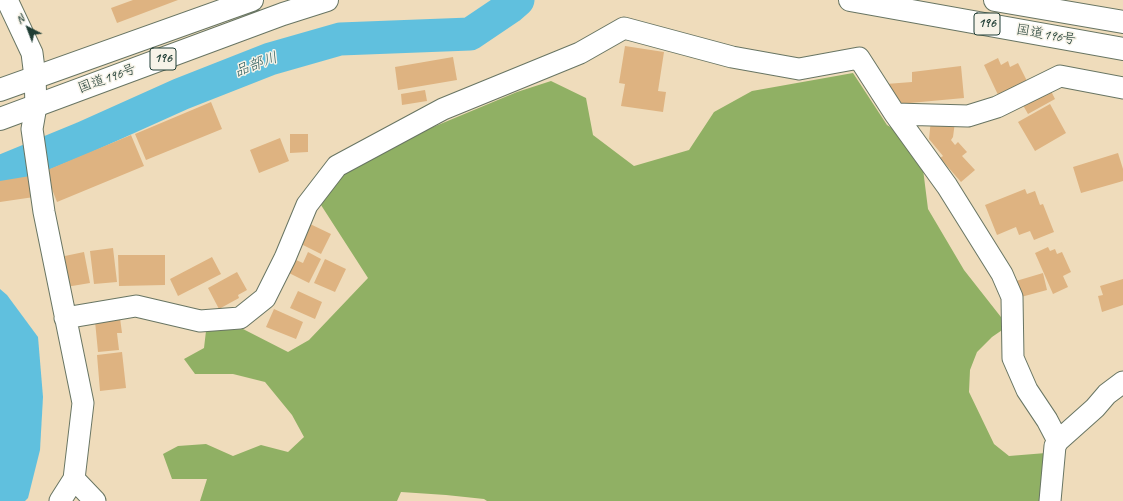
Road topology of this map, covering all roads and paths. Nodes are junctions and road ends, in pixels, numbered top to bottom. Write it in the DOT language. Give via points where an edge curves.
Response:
graph roads {
  1 [pos="7,0"];
  2 [pos="252,0"];
  3 [pos="326,0"];
  4 [pos="850,0"];
  5 [pos="995,0"];
  6 [pos="1123,22"];
  7 [pos="1123,49"];
  8 [pos="35,77"];
  9 [pos="1123,88"];
  10 [pos="0,90"];
  11 [pos="36,106"];
  12 [pos="895,114"];
  13 [pos="0,119"];
  14 [pos="65,318"];
  15 [pos="1123,382"];
  16 [pos="1058,441"];
  17 [pos="74,479"];
  18 [pos="60,501"];
  19 [pos="95,501"];
  20 [pos="1050,501"];
  1 -- 8 [label="street" via="32,53"];
  2 -- 8 [label="highway, 国道196号 / 196"];
  3 -- 11 [label="highway, 国道196号 / 196"];
  4 -- 7 [label="highway, 国道196号 / 196"];
  5 -- 6 [label="highway, 国道196号 / 196"];
  8 -- 10 [label="highway, 国道196号 / 196"];
  8 -- 11 [label="street"];
  9 -- 12 [label="street" via="1060,76 997,107 968,116"];
  11 -- 13 [label="highway, 国道196号 / 196"];
  11 -- 14 [label="street" via="32,129 44,212"];
  12 -- 14 [label="street" via="859,58 799,69 732,57 624,28 580,53 443,109 337,166 307,205 286,258 265,298 240,318 200,321 136,306"];
  12 -- 16 [label="street" via="947,186 1002,274 1012,297 1013,358 1027,390"];
  14 -- 17 [label="street" via="82,403"];
  15 -- 16 [label="street"];
  16 -- 20 [label="street" via="1055,446"];
  17 -- 18 [label="street"];
  17 -- 19 [label="street"];
}
